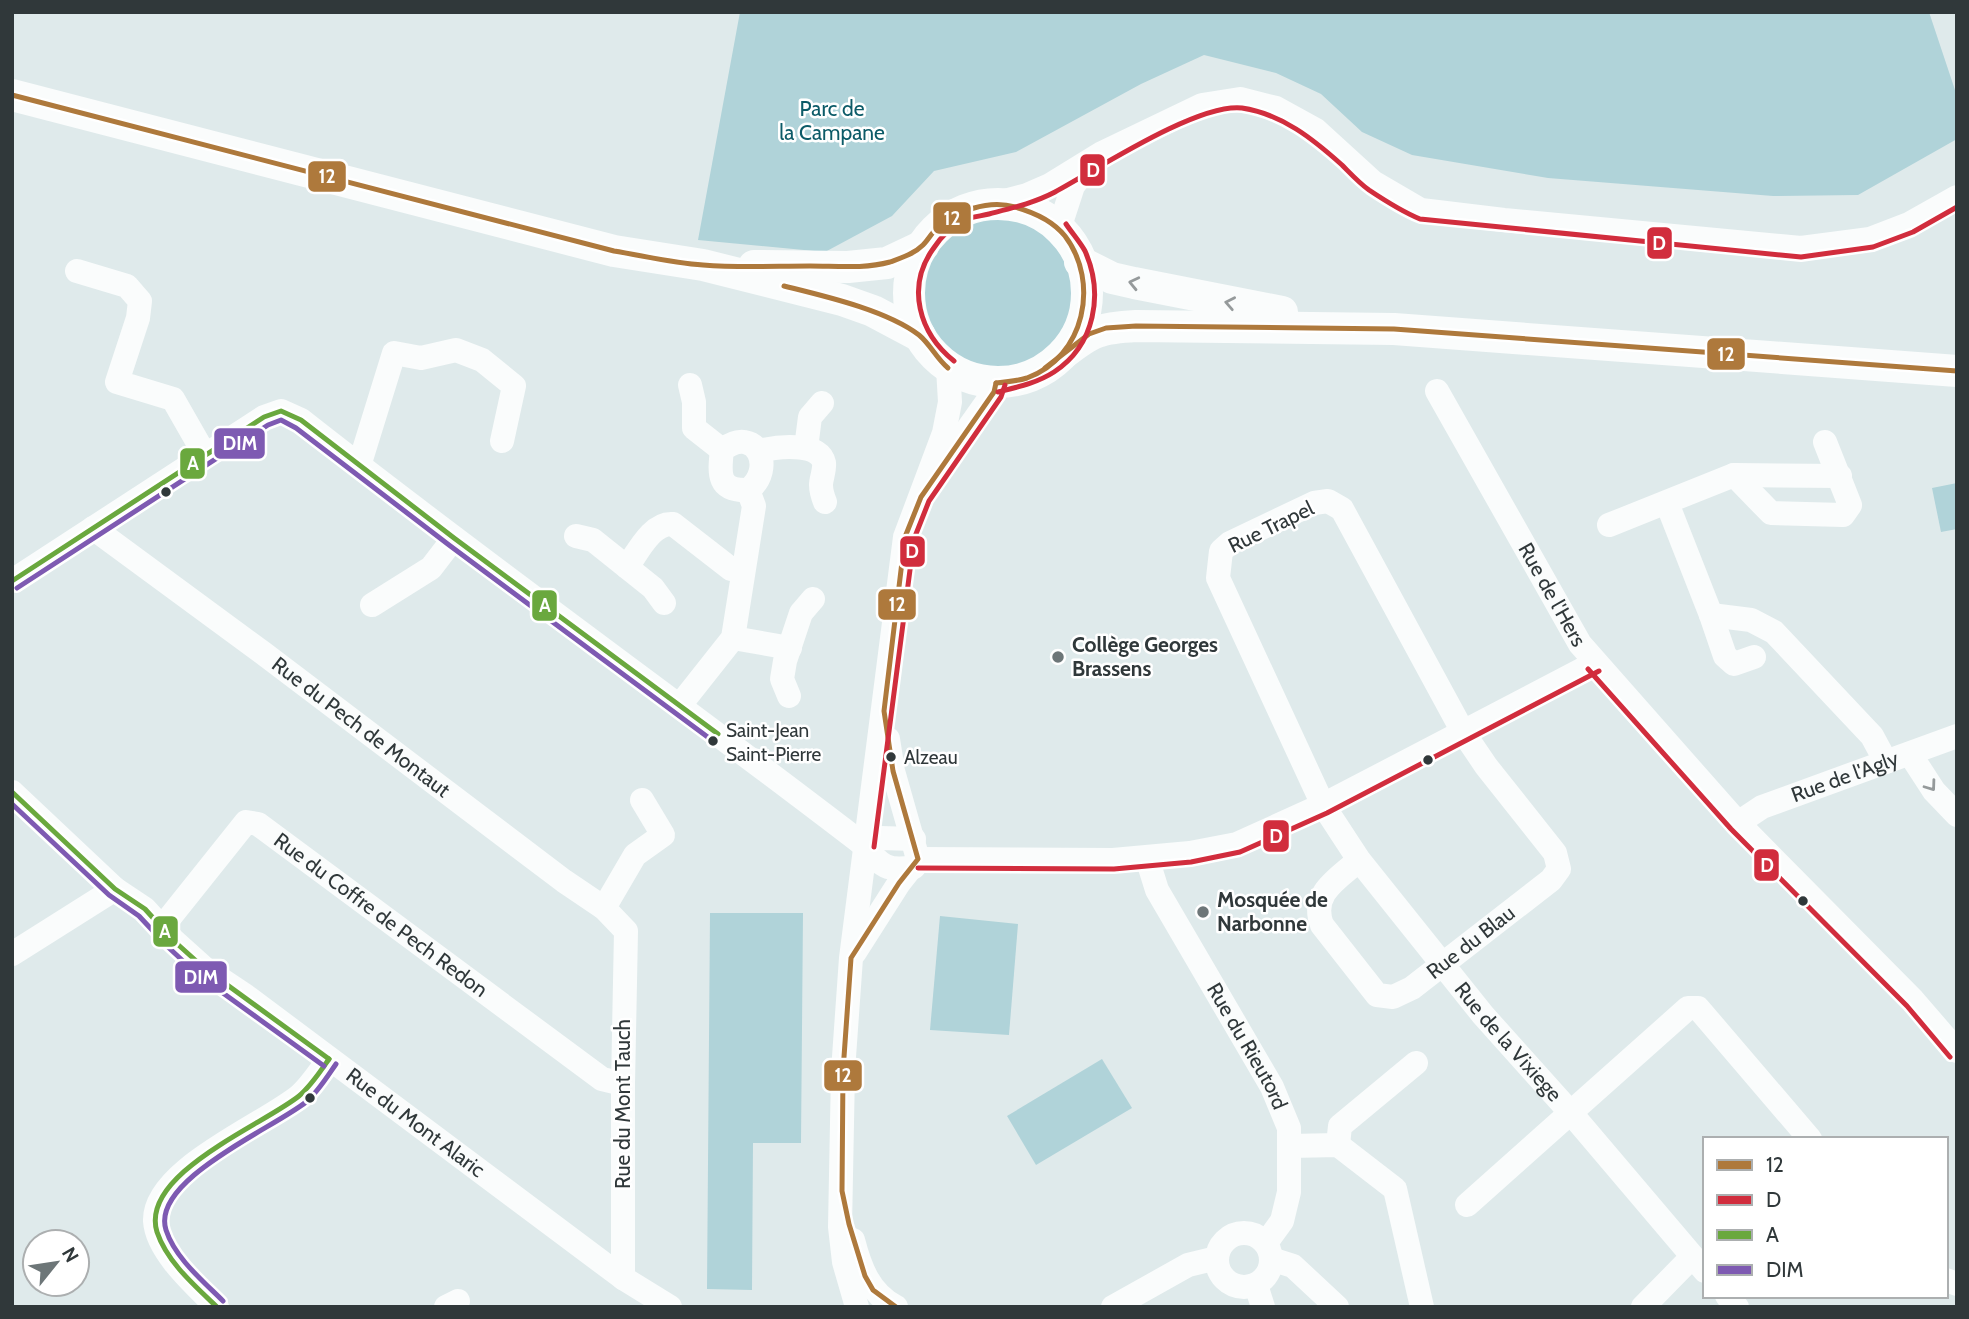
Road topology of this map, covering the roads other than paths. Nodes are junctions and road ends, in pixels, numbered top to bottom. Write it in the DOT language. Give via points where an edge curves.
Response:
graph roads {
  1 [pos="12,95"];
  2 [pos="1102,153"];
  3 [pos="1957,197"];
  4 [pos="989,205"];
  5 [pos="1059,229"];
  6 [pos="923,246"];
  7 [pos="1080,262"];
  8 [pos="703,265"];
  9 [pos="77,271"];
  10 [pos="1394,329"];
  11 [pos="920,336"];
  12 [pos="1064,353"];
  13 [pos="948,368"];
  14 [pos="1957,371"];
  15 [pos="996,383"];
  16 [pos="690,385"];
  17 [pos="1437,391"];
  18 [pos="822,403"];
  19 [pos="502,441"];
  20 [pos="1825,442"];
  21 [pos="806,449"];
  22 [pos="722,450"];
  23 [pos="759,451"];
  24 [pos="205,455"];
  25 [pos="359,466"];
  26 [pos="1734,475"];
  27 [pos="1840,476"];
  28 [pos="748,491"];
  29 [pos="921,496"];
  30 [pos="825,502"];
  31 [pos="1667,503"];
  32 [pos="1609,525"];
  33 [pos="93,528"];
  34 [pos="576,536"];
  35 [pos="454,538"];
  36 [pos="627,567"];
  37 [pos="742,571"];
  38 [pos="14,577"];
  39 [pos="813,599"];
  40 [pos="664,603"];
  41 [pos="372,605"];
  42 [pos="1711,615"];
  43 [pos="733,638"];
  44 [pos="790,648"];
  45 [pos="1754,657"];
  46 [pos="1595,663"];
  47 [pos="789,696"];
  48 [pos="681,705"];
  49 [pos="884,711"];
  50 [pos="1463,732"];
  51 [pos="1957,736"];
  52 [pos="1898,758"];
  53 [pos="12,792"];
  54 [pos="642,800"];
  55 [pos="1323,805"];
  56 [pos="1957,815"];
  57 [pos="1738,823"];
  58 [pos="865,846"];
  59 [pos="915,855"];
  60 [pos="1147,858"];
  61 [pos="1359,860"];
  62 [pos="116,889"];
  63 [pos="604,908"];
  64 [pos="163,926"];
  65 [pos="626,931"];
  66 [pos="12,954"];
  67 [pos="850,958"];
  68 [pos="1443,964"];
  69 [pos="1957,1051"];
  70 [pos="329,1059"];
  71 [pos="1416,1063"];
  72 [pos="623,1084"];
  73 [pos="1570,1112"];
  74 [pos="1808,1137"];
  75 [pos="1338,1145"];
  76 [pos="1290,1146"];
  77 [pos="842,1191"];
  78 [pos="1467,1205"];
  79 [pos="1268,1251"];
  80 [pos="1217,1258"];
  81 [pos="1699,1264"];
  82 [pos="623,1278"];
  83 [pos="1259,1296"];
  84 [pos="660,1305"];
  85 [pos="216,1307"];
  86 [pos="857,1307"];
  87 [pos="896,1307"];
  88 [pos="1113,1307"];
  89 [pos="1337,1307"];
  90 [pos="1422,1307"];
  91 [pos="1643,1307"];
  1 -- 8 [label="main road" via="614,251"];
  2 -- 3 [label="street" via="1202,105 1240,99 1276,108 1316,130 1373,182 1421,209 1801,248 1870,239"];
  2 -- 4 [label="street" via="1050,185"];
  2 -- 5 [label="street" via="1073,186"];
  4 -- 5 [label="main road" via="1031,211"];
  4 -- 6 [label="main road" via="950,218"];
  5 -- 7 [label="main road"];
  6 -- 8 [label="main road" via="887,263 848,267"];
  6 -- 11 [label="main road" via="912,270 909,300"];
  10 -- 7 [label="main road, one-way" via="1145,286 1112,278"];
  7 -- 12 [label="main road" via="1086,308"];
  8 -- 11 [label="main road" via="842,300"];
  9 -- 24 [label="street" via="127,286 140,301 117,382 173,399"];
  10 -- 12 [label="main road" via="1126,326 1089,334"];
  10 -- 14 [label="main road"];
  11 -- 13 [label="main road"];
  12 -- 15 [label="main road" via="1034,375"];
  13 -- 15 [label="main road" via="971,379"];
  13 -- 29 [label="street" via="950,402 944,433"];
  15 -- 29 [label="street"];
  16 -- 22 [label="street" via="694,428"];
  17 -- 46 [label="street, Rue de l'Hers" via="1567,623"];
  18 -- 21 [label="street" via="810,416"];
  19 -- 25 [label="street" via="514,386 482,360 456,350 421,358 394,353"];
  20 -- 27 [label="street"];
  21 -- 23 [label="street" via="776,446"];
  21 -- 30 [label="street" via="823,459"];
  22 -- 23 [label="street" via="739,441"];
  22 -- 28 [label="street" via="720,475 727,486"];
  23 -- 28 [label="street" via="759,477"];
  24 -- 25 [label="street" via="264,416 281,411 301,420"];
  24 -- 33 [label="street"];
  25 -- 35 [label="street"];
  26 -- 27 [label="street"];
  26 -- 27 [label="street" via="1772,513 1843,515 1850,505"];
  26 -- 31 [label="street"];
  28 -- 37 [label="street" via="754,506"];
  29 -- 49 [label="street" via="905,537"];
  31 -- 32 [label="street"];
  31 -- 42 [label="street"];
  33 -- 38 [label="street"];
  33 -- 63 [label="street, Rue du Pech de Montaut"];
  34 -- 36 [label="street" via="593,540"];
  35 -- 41 [label="street" via="431,568"];
  35 -- 48 [label="street"];
  36 -- 37 [label="street" via="665,523 673,524 731,569"];
  36 -- 40 [label="street"];
  37 -- 43 [label="street"];
  39 -- 44 [label="street" via="801,613"];
  42 -- 45 [label="street" via="1724,656 1734,664"];
  42 -- 52 [label="street" via="1751,620 1774,632"];
  43 -- 44 [label="street"];
  43 -- 48 [label="street"];
  44 -- 47 [label="street" via="782,679"];
  46 -- 50 [label="street"];
  46 -- 57 [label="street, Rue de l'Hers"];
  48 -- 58 [label="street"];
  49 -- 58 [label="street"];
  49 -- 59 [label="street" via="893,771"];
  50 -- 55 [label="street"];
  50 -- 55 [label="street, Rue Trapel" via="1342,509 1328,501 1314,503 1230,543 1221,551 1218,578"];
  50 -- 68 [label="street, Rue du Blau" via="1555,853 1559,869"];
  51 -- 52 [label="street, Rue de l'Agly"];
  52 -- 56 [label="street, one-way"];
  52 -- 57 [label="street, Rue de l'Agly" via="1762,807"];
  53 -- 62 [label="street, Rue du Mont Alaric"];
  54 -- 63 [label="street" via="663,835 635,855"];
  55 -- 60 [label="street" via="1237,844"];
  55 -- 61 [label="street, Rue de la Vixiege"];
  57 -- 69 [label="street, Rue de l'Hers" via="1913,1000"];
  58 -- 59 [label="street" via="891,869"];
  58 -- 67 [label="street"];
  59 -- 60 [label="street"];
  59 -- 67 [label="street"];
  60 -- 76 [label="street, Rue du Rieutord" via="1157,890 1272,1087 1289,1128"];
  61 -- 68 [label="street, Rue de la Vixiege"];
  61 -- 68 [label="street, Rue du Blau" via="1322,894 1317,911 1322,925 1377,995 1393,997"];
  62 -- 64 [label="street, Rue du Mont Alaric"];
  62 -- 66 [label="street"];
  63 -- 65 [label="street, Rue du Pech de Montaut"];
  64 -- 70 [label="street, Rue du Mont Alaric" via="204,968"];
  64 -- 72 [label="street, Rue du Coffre de Pech Redon" via="246,822 258,824 602,1079"];
  65 -- 72 [label="street, Rue du Mont Tauch"];
  67 -- 77 [label="street"];
  68 -- 73 [label="street, Rue de la Vixiege"];
  70 -- 82 [label="street, Rue du Mont Alaric"];
  70 -- 85 [label="street" via="300,1095 187,1168 158,1202 155,1223 162,1244"];
  71 -- 75 [label="street" via="1340,1126"];
  72 -- 82 [label="street, Rue du Mont Tauch"];
  73 -- 74 [label="street" via="1688,1008 1698,1008"];
  73 -- 78 [label="street"];
  73 -- 81 [label="street, Rue de la Vixiege"];
  75 -- 76 [label="street"];
  75 -- 90 [label="street" via="1395,1189"];
  76 -- 79 [label="street, Rue du Rieutord" via="1289,1192"];
  77 -- 86 [label="street" via="844,1262"];
  77 -- 87 [label="street" via="865,1276 873,1290"];
  79 -- 80 [label="street" via="1256,1235 1244,1233 1222,1244"];
  79 -- 83 [label="street" via="1271,1268"];
  79 -- 89 [label="street" via="1293,1266"];
  80 -- 83 [label="street" via="1227,1282"];
  80 -- 88 [label="street" via="1188,1265"];
  81 -- 91 [label="street"];
  82 -- 84 [label="street, Rue du Mont Alaric"];
}
